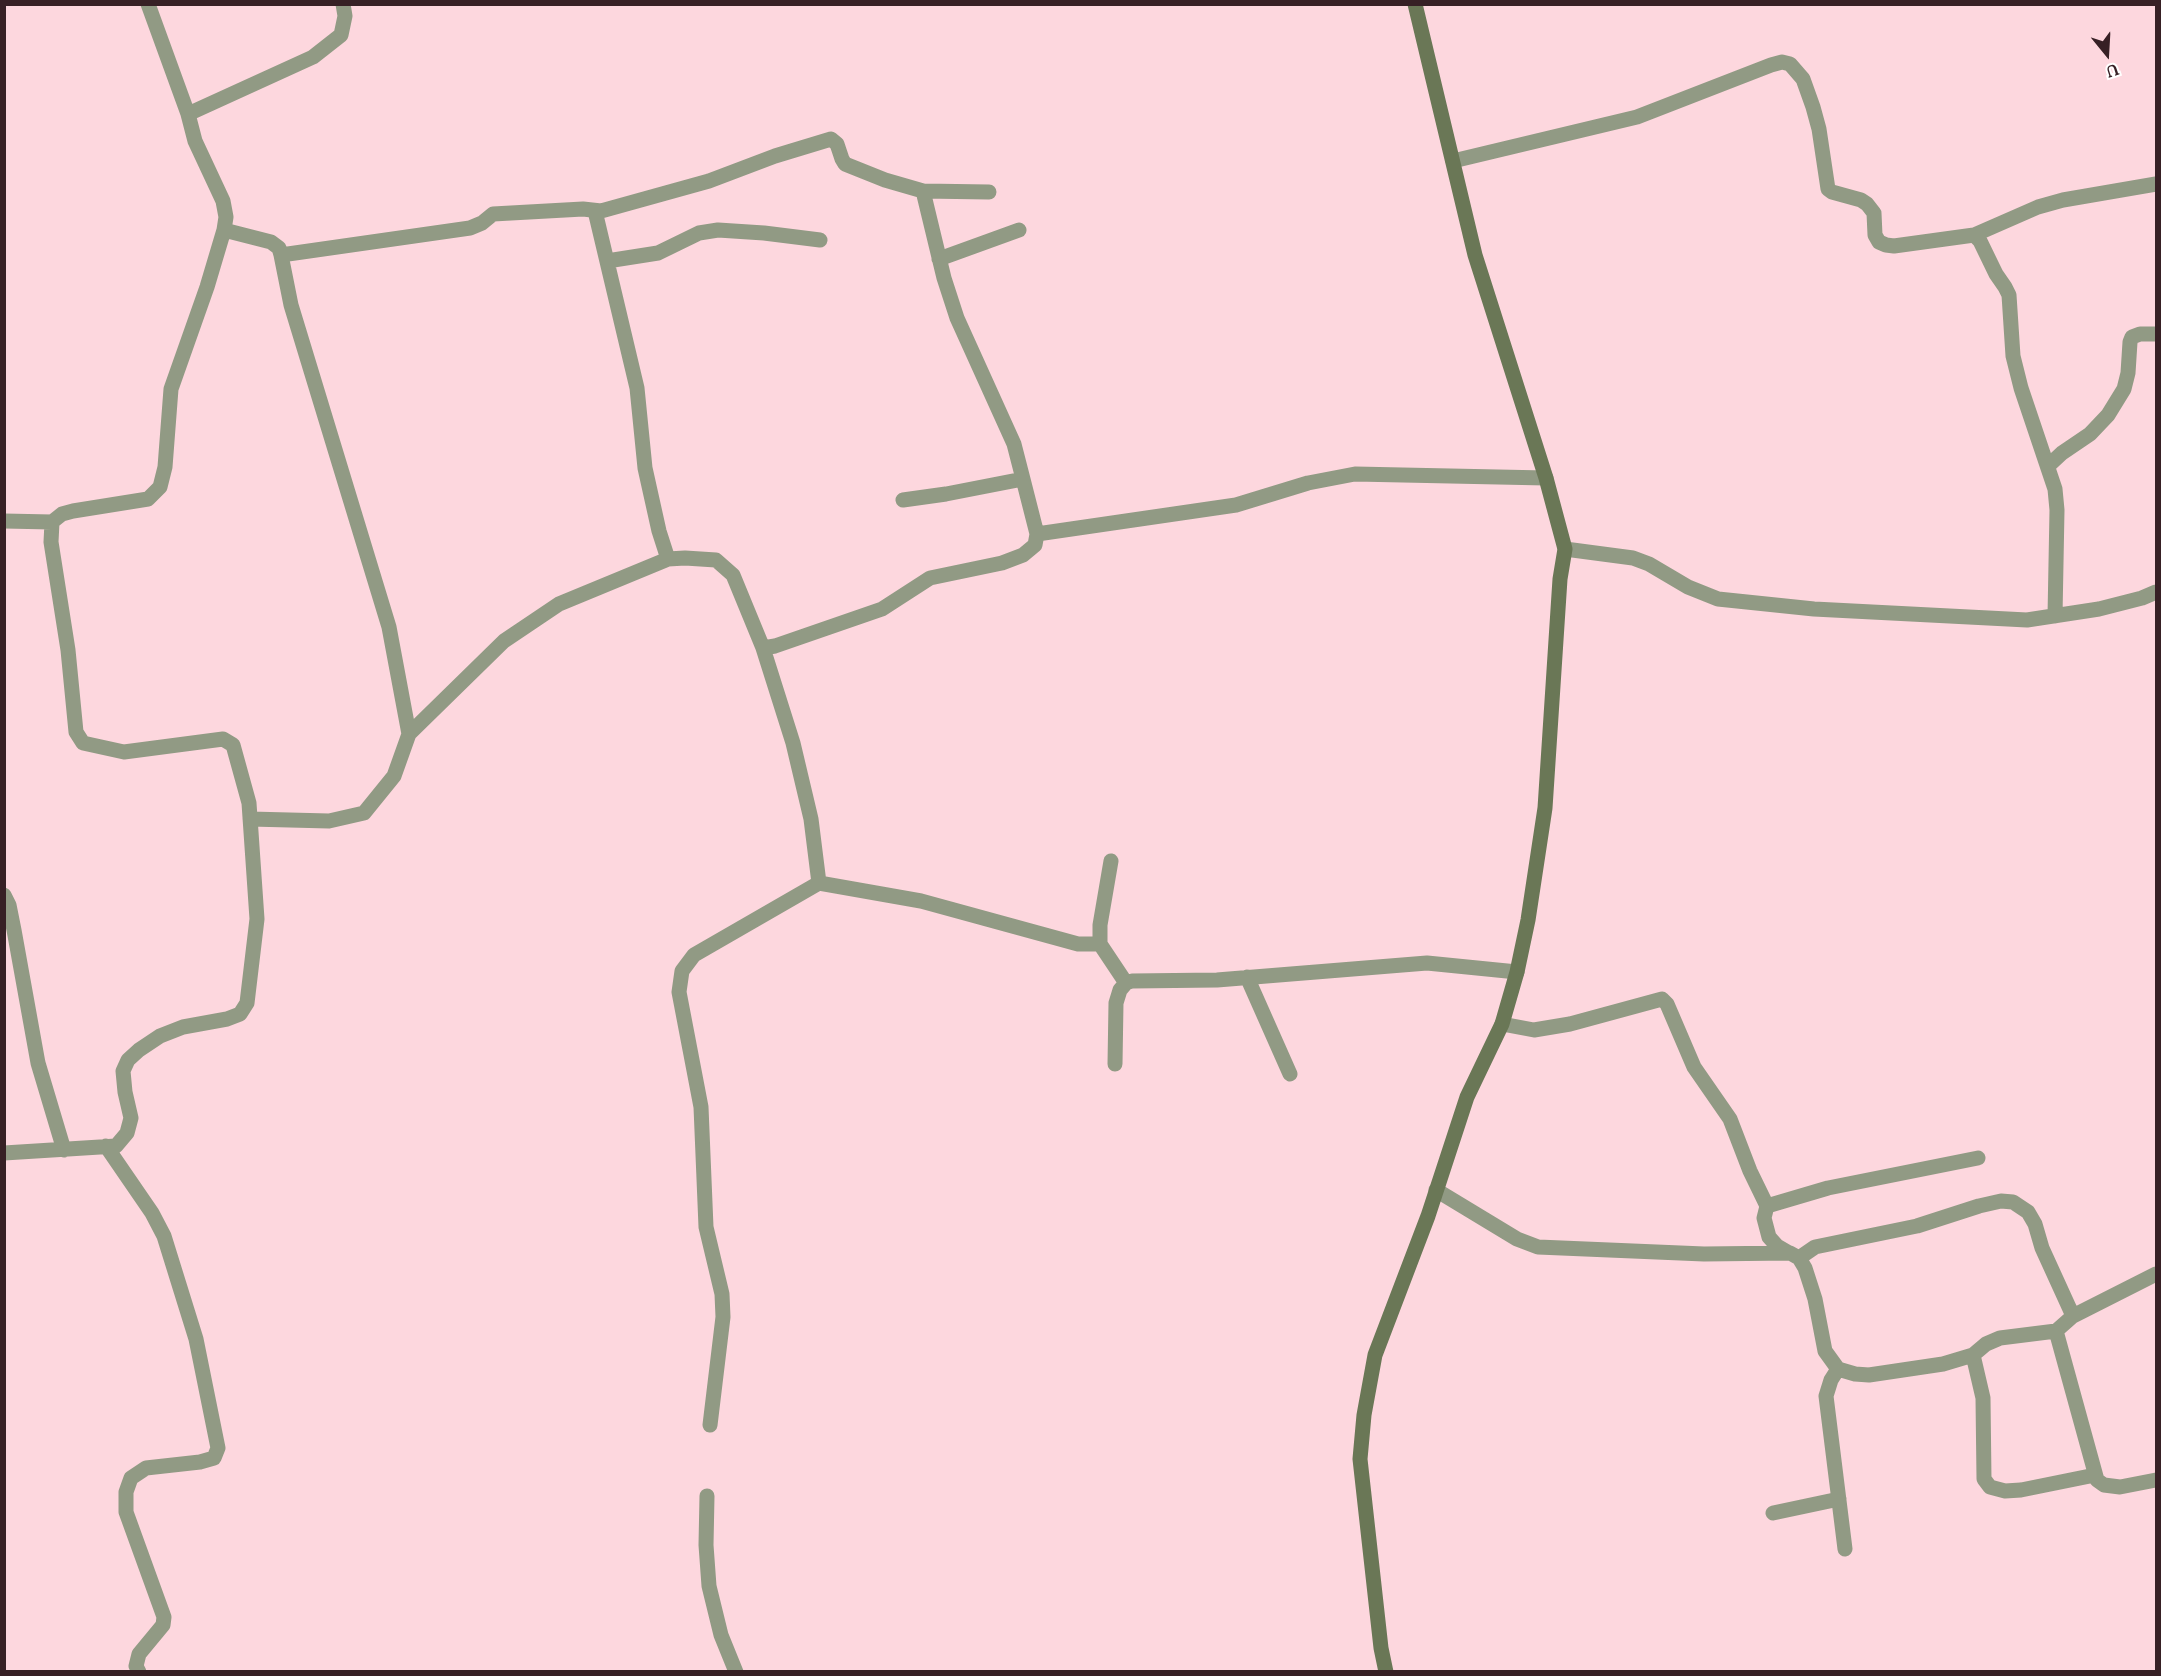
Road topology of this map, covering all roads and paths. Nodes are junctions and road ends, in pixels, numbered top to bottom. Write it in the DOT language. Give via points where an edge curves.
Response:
graph roads {
  1 [pos="148,4"];
  2 [pos="343,4"];
  3 [pos="1415,4"];
  4 [pos="188,114"];
  5 [pos="1453,160"];
  6 [pos="2157,184"];
  7 [pos="923,191"];
  8 [pos="989,192"];
  9 [pos="595,211"];
  10 [pos="224,230"];
  11 [pos="1019,230"];
  12 [pos="1974,235"];
  13 [pos="820,240"];
  14 [pos="281,255"];
  15 [pos="939,258"];
  16 [pos="607,261"];
  17 [pos="2157,334"];
  18 [pos="2048,466"];
  19 [pos="1546,478"];
  20 [pos="1023,479"];
  21 [pos="903,500"];
  22 [pos="4,521"];
  23 [pos="52,522"];
  24 [pos="1037,534"];
  25 [pos="1565,549"];
  26 [pos="668,559"];
  27 [pos="2157,592"];
  28 [pos="2055,616"];
  29 [pos="763,648"];
  30 [pos="409,734"];
  31 [pos="250,819"];
  32 [pos="1111,861"];
  33 [pos="819,883"];
  34 [pos="4,895"];
  35 [pos="1100,944"];
  36 [pos="1517,972"];
  37 [pos="1247,977"];
  38 [pos="1126,983"];
  39 [pos="1502,1024"];
  40 [pos="1115,1064"];
  41 [pos="1290,1074"];
  42 [pos="106,1146"];
  43 [pos="64,1149"];
  44 [pos="4,1154"];
  45 [pos="1978,1158"];
  46 [pos="1436,1190"];
  47 [pos="1767,1206"];
  48 [pos="1795,1256"];
  49 [pos="2157,1274"];
  50 [pos="2073,1316"];
  51 [pos="2056,1330"];
  52 [pos="1973,1354"];
  53 [pos="1838,1369"];
  54 [pos="710,1425"];
  55 [pos="2095,1474"];
  56 [pos="2157,1480"];
  57 [pos="707,1496"];
  58 [pos="1839,1499"];
  59 [pos="1773,1513"];
  60 [pos="1845,1549"];
  61 [pos="139,1671"];
  62 [pos="736,1671"];
  63 [pos="1386,1671"];
  1 -- 4 [label="street"];
  2 -- 4 [label="street" via="341,35 313,57"];
  3 -- 5 [label="street"];
  4 -- 10 [label="street" via="195,141 223,201"];
  5 -- 12 [label="street" via="1637,117 1782,62 1790,64 1803,79 1819,129 1827,189 1867,204 1874,213 1879,242 1894,246"];
  5 -- 19 [label="street" via="1475,255"];
  6 -- 12 [label="street" via="2062,200"];
  7 -- 8 [label="street"];
  7 -- 9 [label="street" via="846,164 831,139 709,181"];
  7 -- 15 [label="street"];
  9 -- 14 [label="street" via="493,214 470,228"];
  9 -- 16 [label="street"];
  10 -- 14 [label="street" via="271,242"];
  10 -- 23 [label="street" via="171,389 160,487 148,499 73,511"];
  11 -- 15 [label="street"];
  12 -- 18 [label="street" via="2009,295 2013,356"];
  13 -- 16 [label="street" via="718,230 699,233 658,254"];
  14 -- 30 [label="street" via="291,305 388,627"];
  15 -- 20 [label="street" via="957,318 1014,444"];
  16 -- 26 [label="street" via="637,388 645,468"];
  17 -- 18 [label="street" via="2140,333 2132,337 2124,389 2108,415"];
  18 -- 28 [label="street" via="2057,510"];
  19 -- 24 [label="street" via="1355,474 1308,483 1236,505"];
  19 -- 25 [label="street"];
  20 -- 21 [label="street"];
  20 -- 24 [label="street"];
  22 -- 23 [label="street"];
  23 -- 31 [label="street" via="51,542 76,732 83,743 124,752 223,739 232,745"];
  24 -- 29 [label="street" via="1035,545 1023,555 930,578 882,609"];
  25 -- 28 [label="street" via="1632,558 1718,599 1814,609 1984,618 2027,620"];
  25 -- 36 [label="street" via="1545,808"];
  26 -- 29 [label="street" via="716,560 733,575"];
  26 -- 30 [label="street" via="559,603 513,634"];
  27 -- 28 [label="street" via="2099,609"];
  29 -- 33 [label="street" via="808,808"];
  30 -- 31 [label="street" via="394,776 364,813 329,821"];
  31 -- 42 [label="street" via="257,919 247,1003 240,1014 227,1019 183,1027 160,1036 128,1060 123,1071 124,1092 131,1118 127,1133 116,1146"];
  32 -- 35 [label="street"];
  33 -- 35 [label="street" via="921,902 1078,944"];
  33 -- 54 [label="street" via="694,955 682,971 680,992 701,1107 706,1227 722,1294 723,1317"];
  34 -- 43 [label="street" via="38,1063"];
  35 -- 38 [label="street"];
  36 -- 37 [label="street" via="1427,963"];
  36 -- 39 [label="street"];
  37 -- 38 [label="street"];
  37 -- 41 [label="street"];
  38 -- 40 [label="street" via="1116,1003"];
  39 -- 46 [label="street" via="1467,1097"];
  39 -- 47 [label="street" via="1534,1030 1662,999 1694,1067 1730,1119"];
  42 -- 43 [label="street"];
  42 -- 61 [label="street" via="164,1236 196,1339 218,1448 214,1458 200,1462 146,1468 131,1478 126,1492 126,1512 164,1617 163,1625 139,1654"];
  43 -- 44 [label="street"];
  45 -- 47 [label="street" via="1828,1188"];
  46 -- 48 [label="street" via="1517,1239 1538,1247"];
  46 -- 63 [label="street" via="1375,1355 1364,1415 1360,1459"];
  47 -- 48 [label="street" via="1764,1226 1769,1237"];
  48 -- 50 [label="street" via="1815,1247 1917,1226 2001,1201 2013,1202 2028,1212 2035,1224"];
  48 -- 53 [label="street" via="1805,1268 1815,1299 1825,1351"];
  49 -- 50 [label="street"];
  50 -- 51 [label="street"];
  51 -- 52 [label="street" via="2000,1338"];
  51 -- 55 [label="street"];
  52 -- 53 [label="street" via="1943,1364 1869,1375"];
  52 -- 55 [label="street" via="1983,1398 1984,1479 1990,1487 2021,1490"];
  53 -- 58 [label="street" via="1826,1396"];
  55 -- 56 [label="street" via="2104,1485 2120,1487"];
  57 -- 62 [label="street" via="709,1586 721,1635"];
  58 -- 59 [label="street"];
  58 -- 60 [label="street"];
}
